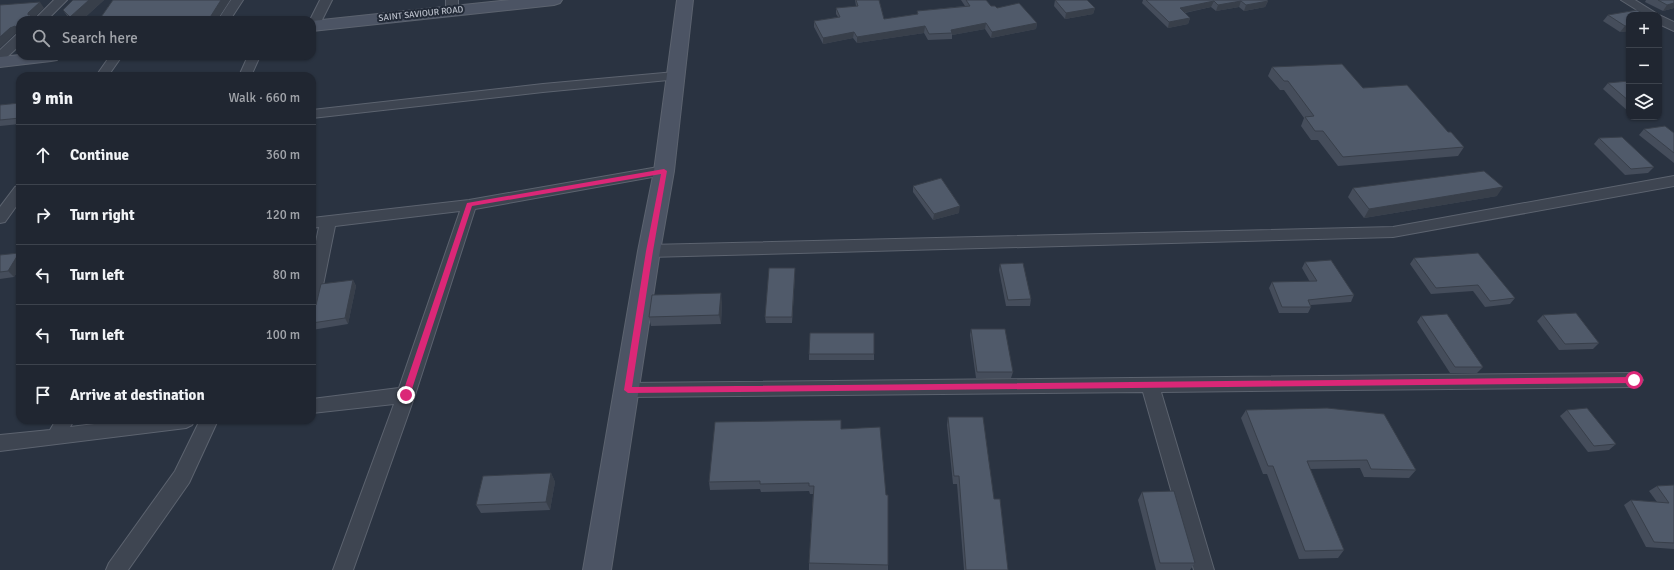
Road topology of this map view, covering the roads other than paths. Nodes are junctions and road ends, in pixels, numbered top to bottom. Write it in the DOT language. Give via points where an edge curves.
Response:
graph roads {
  1 [pos="61,0"];
  2 [pos="238,0"];
  3 [pos="326,0"];
  4 [pos="554,0"];
  5 [pos="685,0"];
  6 [pos="1627,0"];
  7 [pos="452,5"];
  8 [pos="1648,12"];
  9 [pos="44,16"];
  10 [pos="227,16"];
  11 [pos="316,20"];
  12 [pos="1662,21"];
  13 [pos="316,26"];
  14 [pos="1674,27"];
  15 [pos="16,42"];
  16 [pos="0,57"];
  17 [pos="17,60"];
  18 [pos="113,60"];
  19 [pos="252,60"];
  20 [pos="0,62"];
  21 [pos="105,72"];
  22 [pos="247,72"];
  23 [pos="676,76"];
  24 [pos="316,114"];
  25 [pos="664,171"];
  26 [pos="1674,181"];
  27 [pos="16,196"];
  28 [pos="469,205"];
  29 [pos="0,218"];
  30 [pos="328,221"];
  31 [pos="316,222"];
  32 [pos="649,251"];
  33 [pos="316,280"];
  34 [pos="1634,380"];
  35 [pos="1150,385"];
  36 [pos="628,390"];
  37 [pos="406,395"];
  38 [pos="316,406"];
  39 [pos="63,424"];
  40 [pos="155,424"];
  41 [pos="207,424"];
  42 [pos="56,437"];
  43 [pos="0,443"];
  44 [pos="116,570"];
  45 [pos="344,570"];
  46 [pos="597,570"];
  47 [pos="1204,570"];
  1 -- 9 [label="street"];
  2 -- 10 [label="street"];
  3 -- 11 [label="street"];
  4 -- 7 [label="street, SAINT SAVIOUR ROAD"];
  5 -- 23 [label="street"];
  6 -- 8 [label="street"];
  7 -- 13 [label="street, SAINT SAVIOUR ROAD"];
  12 -- 14 [label="street"];
  15 -- 16 [label="street"];
  17 -- 20 [label="street"];
  18 -- 21 [label="street"];
  19 -- 22 [label="street"];
  23 -- 24 [label="street"];
  23 -- 25 [label="street"];
  25 -- 28 [label="street"];
  25 -- 32 [label="street"];
  26 -- 32 [label="street" via="1393,232"];
  27 -- 29 [label="street"];
  28 -- 30 [label="street"];
  28 -- 37 [label="street"];
  30 -- 31 [label="street"];
  30 -- 33 [label="street"];
  32 -- 36 [label="street"];
  34 -- 35 [label="street"];
  35 -- 36 [label="street"];
  35 -- 47 [label="street"];
  36 -- 46 [label="street"];
  37 -- 38 [label="street"];
  37 -- 45 [label="street"];
  39 -- 42 [label="street"];
  40 -- 42 [label="street"];
  41 -- 44 [label="street" via="182,477"];
  42 -- 43 [label="street"];
}
